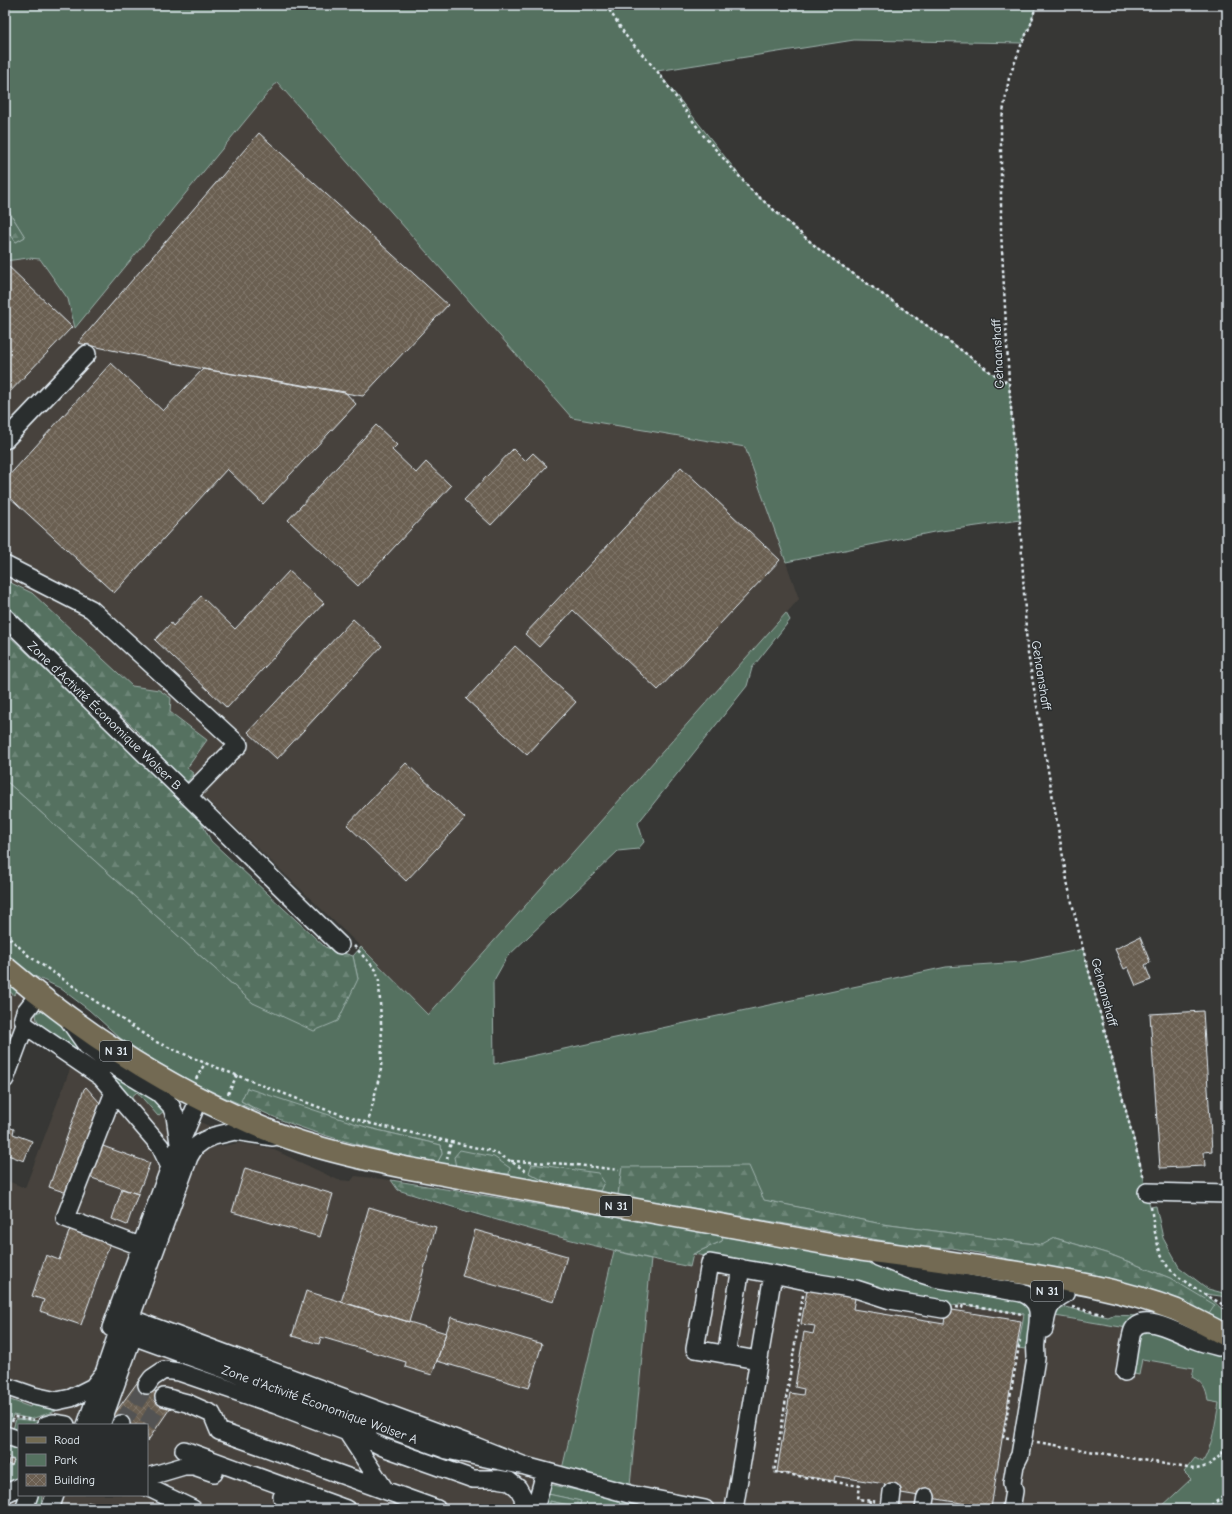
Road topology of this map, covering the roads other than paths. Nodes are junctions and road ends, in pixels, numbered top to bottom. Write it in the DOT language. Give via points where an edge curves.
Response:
graph roads {
  1 [pos="87,354"];
  2 [pos="5,440"];
  3 [pos="5,565"];
  4 [pos="5,617"];
  5 [pos="188,796"];
  6 [pos="340,945"];
  7 [pos="5,967"];
  8 [pos="39,994"];
  9 [pos="64,1013"];
  10 [pos="25,1025"];
  11 [pos="5,1079"];
  12 [pos="114,1092"];
  13 [pos="199,1094"];
  14 [pos="300,1142"];
  15 [pos="179,1143"];
  16 [pos="170,1167"];
  17 [pos="1147,1192"];
  18 [pos="1227,1194"];
  19 [pos="140,1246"];
  20 [pos="861,1250"];
  21 [pos="741,1268"];
  22 [pos="773,1274"];
  23 [pos="1068,1300"];
  24 [pos="943,1309"];
  25 [pos="1175,1310"];
  26 [pos="126,1325"];
  27 [pos="1224,1345"];
  28 [pos="726,1355"];
  29 [pos="1036,1358"];
  30 [pos="758,1360"];
  31 [pos="1125,1372"];
  32 [pos="104,1373"];
  33 [pos="293,1380"];
  34 [pos="197,1382"];
  35 [pos="147,1385"];
  36 [pos="5,1386"];
  37 [pos="346,1412"];
  38 [pos="212,1414"];
  39 [pos="396,1417"];
  40 [pos="50,1424"];
  41 [pos="60,1424"];
  42 [pos="86,1424"];
  43 [pos="101,1424"];
  44 [pos="5,1435"];
  45 [pos="18,1440"];
  46 [pos="184,1450"];
  47 [pos="546,1473"];
  48 [pos="148,1477"];
  49 [pos="18,1487"];
  50 [pos="148,1487"];
  51 [pos="385,1490"];
  52 [pos="5,1494"];
  53 [pos="29,1496"];
  54 [pos="55,1496"];
  55 [pos="24,1509"];
  56 [pos="50,1509"];
  57 [pos="193,1509"];
  58 [pos="309,1509"];
  59 [pos="346,1509"];
  60 [pos="437,1509"];
  61 [pos="524,1509"];
  62 [pos="535,1509"];
  63 [pos="705,1509"];
  64 [pos="734,1509"];
  65 [pos="1011,1509"];
  1 -- 2 [label="street"];
  3 -- 5 [label="street" via="91,609 239,745"];
  4 -- 5 [label="street, Zone d'Activité Économique Wolser B"];
  5 -- 6 [label="street, Zone d'Activité Économique Wolser B"];
  7 -- 8 [label="main road, N 31"];
  8 -- 9 [label="main road, N 31"];
  8 -- 10 [label="street" via="25,1012"];
  9 -- 13 [label="main road, N 31" via="120,1053"];
  9 -- 15 [label="street" via="86,1046 159,1093 171,1106"];
  10 -- 11 [label="street"];
  10 -- 12 [label="street" via="101,1077"];
  12 -- 16 [label="street" via="160,1146"];
  12 -- 19 [label="street" via="65,1218"];
  13 -- 14 [label="main road, N 31" via="250,1122"];
  13 -- 15 [label="street"];
  13 -- 26 [label="street" via="184,1151"];
  14 -- 20 [label="main road, N 31" via="407,1168"];
  14 -- 26 [label="street" via="235,1132 214,1136 195,1147"];
  15 -- 16 [label="street"];
  16 -- 19 [label="street"];
  17 -- 18 [label="street"];
  19 -- 26 [label="street" via="111,1328"];
  20 -- 23 [label="main road, N 31" via="935,1271"];
  20 -- 25 [label="main road, N 31" via="921,1257 1045,1278 1122,1293"];
  20 -- 29 [label="street" via="934,1278 1030,1296 1039,1316"];
  21 -- 22 [label="street"];
  21 -- 28 [label="street"];
  21 -- 28 [label="street" via="710,1263 695,1349"];
  22 -- 24 [label="street" via="856,1289 890,1300"];
  22 -- 30 [label="street"];
  23 -- 25 [label="main road" via="1075,1291 1084,1290 1156,1309"];
  23 -- 27 [label="main road, N 31" via="1124,1307 1156,1317"];
  23 -- 29 [label="street" via="1056,1299 1050,1305 1043,1343"];
  25 -- 27 [label="main road, N 31" via="1201,1322"];
  26 -- 32 [label="street"];
  26 -- 33 [label="street, Zone d'Activité Économique Wolser A"];
  26 -- 43 [label="street"];
  27 -- 31 [label="street" via="1196,1341 1156,1324 1139,1324 1133,1329"];
  28 -- 30 [label="street"];
  29 -- 65 [label="street" via="1015,1444"];
  30 -- 64 [label="street"];
  32 -- 36 [label="street" via="93,1387 71,1398 56,1401"];
  32 -- 42 [label="street"];
  33 -- 37 [label="street, Zone d'Activité Économique Wolser A"];
  33 -- 39 [label="street, Zone d'Activité Économique Wolser A"];
  34 -- 35 [label="street" via="179,1372 164,1370"];
  34 -- 38 [label="street"];
  34 -- 38 [label="street" via="186,1384 164,1397 187,1402"];
  34 -- 51 [label="street" via="276,1405 347,1432"];
  37 -- 39 [label="street, Zone d'Activité Économique Wolser A"];
  37 -- 61 [label="street" via="371,1441 383,1447 473,1479 509,1481 518,1488 523,1497"];
  38 -- 51 [label="street" via="219,1431"];
  39 -- 47 [label="street, Zone d'Activité Économique Wolser A" via="447,1450 525,1466"];
  40 -- 41 [label="street"];
  44 -- 45 [label="street"];
  46 -- 59 [label="street"];
  47 -- 62 [label="street"];
  47 -- 63 [label="street, Zone d'Activité Économique Wolser A" via="629,1494"];
  48 -- 58 [label="street" via="184,1466 194,1466 292,1500"];
  49 -- 52 [label="street"];
  50 -- 57 [label="street"];
  51 -- 60 [label="street"];
  53 -- 55 [label="street"];
  54 -- 56 [label="street"];
}
